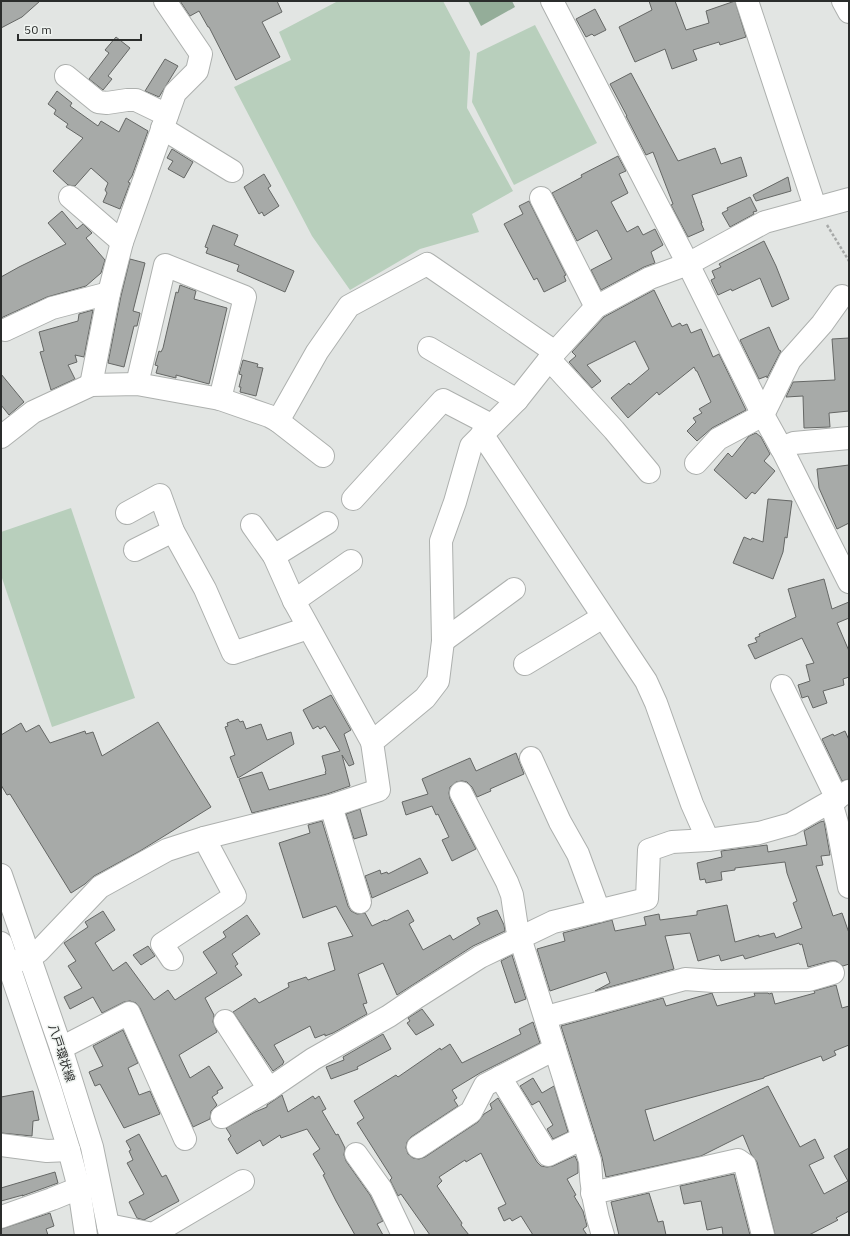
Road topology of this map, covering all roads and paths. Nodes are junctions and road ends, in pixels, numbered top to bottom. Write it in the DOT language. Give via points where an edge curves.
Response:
graph roads {
  1 [pos="165,1"];
  2 [pos="552,1"];
  3 [pos="747,1"];
  4 [pos="843,1"];
  5 [pos="849,12"];
  6 [pos="66,76"];
  7 [pos="165,121"];
  8 [pos="232,171"];
  9 [pos="70,197"];
  10 [pos="541,198"];
  11 [pos="849,199"];
  12 [pos="816,207"];
  13 [pos="122,242"];
  14 [pos="849,261"];
  15 [pos="688,264"];
  16 [pos="109,293"];
  17 [pos="842,296"];
  18 [pos="596,306"];
  19 [pos="5,330"];
  20 [pos="428,348"];
  21 [pos="552,355"];
  22 [pos="137,384"];
  23 [pos="91,385"];
  24 [pos="220,399"];
  25 [pos="517,400"];
  26 [pos="763,415"];
  27 [pos="278,421"];
  28 [pos="487,430"];
  29 [pos="1,437"];
  30 [pos="849,438"];
  31 [pos="781,448"];
  32 [pos="323,456"];
  33 [pos="696,464"];
  34 [pos="649,472"];
  35 [pos="353,499"];
  36 [pos="127,513"];
  37 [pos="327,523"];
  38 [pos="252,525"];
  39 [pos="173,530"];
  40 [pos="135,550"];
  41 [pos="274,556"];
  42 [pos="351,561"];
  43 [pos="849,582"];
  44 [pos="514,589"];
  45 [pos="294,601"];
  46 [pos="603,617"];
  47 [pos="308,628"];
  48 [pos="443,641"];
  49 [pos="525,664"];
  50 [pos="782,686"];
  51 [pos="372,742"];
  52 [pos="531,758"];
  53 [pos="461,793"];
  54 [pos="839,797"];
  55 [pos="331,806"];
  56 [pos="204,838"];
  57 [pos="708,840"];
  58 [pos="1,875"];
  59 [pos="849,887"];
  60 [pos="360,902"];
  61 [pos="599,911"];
  62 [pos="521,936"];
  63 [pos="1,943"];
  64 [pos="30,957"];
  65 [pos="172,959"];
  66 [pos="8,964"];
  67 [pos="833,973"];
  68 [pos="546,1017"];
  69 [pos="225,1022"];
  70 [pos="62,1048"];
  71 [pos="555,1049"];
  72 [pos="500,1077"];
  73 [pos="269,1089"];
  74 [pos="222,1117"];
  75 [pos="185,1138"];
  76 [pos="583,1138"];
  77 [pos="1,1145"];
  78 [pos="418,1147"];
  79 [pos="69,1150"];
  80 [pos="356,1154"];
  81 [pos="243,1181"];
  82 [pos="100,1182"];
  83 [pos="79,1188"];
  84 [pos="592,1193"];
  85 [pos="1,1217"];
  86 [pos="109,1230"];
  87 [pos="86,1235"];
  88 [pos="403,1235"];
  89 [pos="603,1235"];
  90 [pos="763,1235"];
  1 -- 7 [label="street" via="201,54 197,71 175,93"];
  2 -- 15 [label="street"];
  3 -- 12 [label="street"];
  4 -- 5 [label="street"];
  6 -- 7 [label="street" via="98,102 136,100"];
  7 -- 8 [label="street"];
  7 -- 13 [label="street"];
  9 -- 13 [label="street"];
  10 -- 18 [label="street"];
  11 -- 12 [label="street"];
  12 -- 14 [label="path"];
  12 -- 15 [label="street" via="765,222"];
  13 -- 16 [label="street"];
  15 -- 18 [label="street" via="650,278"];
  15 -- 26 [label="street"];
  16 -- 19 [label="street" via="52,308"];
  16 -- 23 [label="street"];
  17 -- 26 [label="street" via="822,324 790,360"];
  18 -- 21 [label="street"];
  20 -- 25 [label="street"];
  21 -- 25 [label="street"];
  21 -- 27 [label="street" via="427,264 349,306 317,352"];
  21 -- 34 [label="street"];
  22 -- 23 [label="street"];
  22 -- 24 [label="street"];
  22 -- 24 [label="street" via="165,265 245,297"];
  23 -- 29 [label="street" via="33,412"];
  24 -- 27 [label="street"];
  25 -- 28 [label="street"];
  26 -- 31 [label="street"];
  26 -- 33 [label="street" via="718,438"];
  27 -- 32 [label="street"];
  28 -- 35 [label="street" via="443,400"];
  28 -- 46 [label="street"];
  28 -- 48 [label="street" via="471,446 441,541"];
  30 -- 31 [label="street" via="794,443"];
  31 -- 43 [label="street"];
  36 -- 39 [label="street" via="160,495"];
  37 -- 41 [label="street"];
  38 -- 41 [label="street"];
  39 -- 40 [label="street"];
  39 -- 47 [label="street" via="205,589 233,654"];
  41 -- 45 [label="street"];
  42 -- 45 [label="street"];
  44 -- 48 [label="street"];
  45 -- 47 [label="street"];
  46 -- 49 [label="street"];
  46 -- 57 [label="street" via="646,681 656,702 692,804"];
  47 -- 51 [label="street"];
  48 -- 51 [label="street" via="438,681 425,698"];
  50 -- 54 [label="street"];
  51 -- 55 [label="street" via="379,790"];
  52 -- 61 [label="street" via="560,822 578,854"];
  53 -- 62 [label="street" via="507,882"];
  54 -- 57 [label="street" via="791,824 759,833"];
  54 -- 59 [label="street" via="837,823"];
  55 -- 56 [label="street"];
  55 -- 60 [label="street"];
  56 -- 64 [label="street" via="167,850 100,887 39,951"];
  56 -- 65 [label="street" via="235,896 162,944"];
  57 -- 61 [label="street" via="672,842 649,850 647,899"];
  58 -- 64 [label="street, 八戸環状線"];
  61 -- 62 [label="street" via="553,922"];
  62 -- 68 [label="street"];
  62 -- 73 [label="street" via="480,956 389,1016 313,1059"];
  63 -- 66 [label="street, 八戸環状線"];
  64 -- 66 [label="street"];
  64 -- 70 [label="street, 八戸環状線"];
  66 -- 79 [label="street, 八戸環状線"];
  67 -- 68 [label="street" via="809,980 685,979"];
  68 -- 71 [label="street"];
  69 -- 73 [label="street"];
  70 -- 75 [label="street" via="129,1013"];
  70 -- 82 [label="street, 八戸環状線"];
  71 -- 72 [label="street"];
  71 -- 76 [label="street"];
  72 -- 76 [label="street" via="548,1155"];
  72 -- 78 [label="street" via="485,1085 471,1112"];
  73 -- 74 [label="street"];
  76 -- 84 [label="street" via="590,1161"];
  77 -- 79 [label="street" via="46,1151"];
  79 -- 83 [label="street, 八戸環状線"];
  80 -- 88 [label="street" via="381,1189"];
  81 -- 86 [label="street" via="153,1234"];
  82 -- 83 [label="street"];
  82 -- 86 [label="street, 八戸環状線"];
  83 -- 85 [label="street"];
  83 -- 87 [label="street, 八戸環状線"];
  84 -- 89 [label="street"];
  84 -- 90 [label="street" via="738,1160 746,1165"];
}
